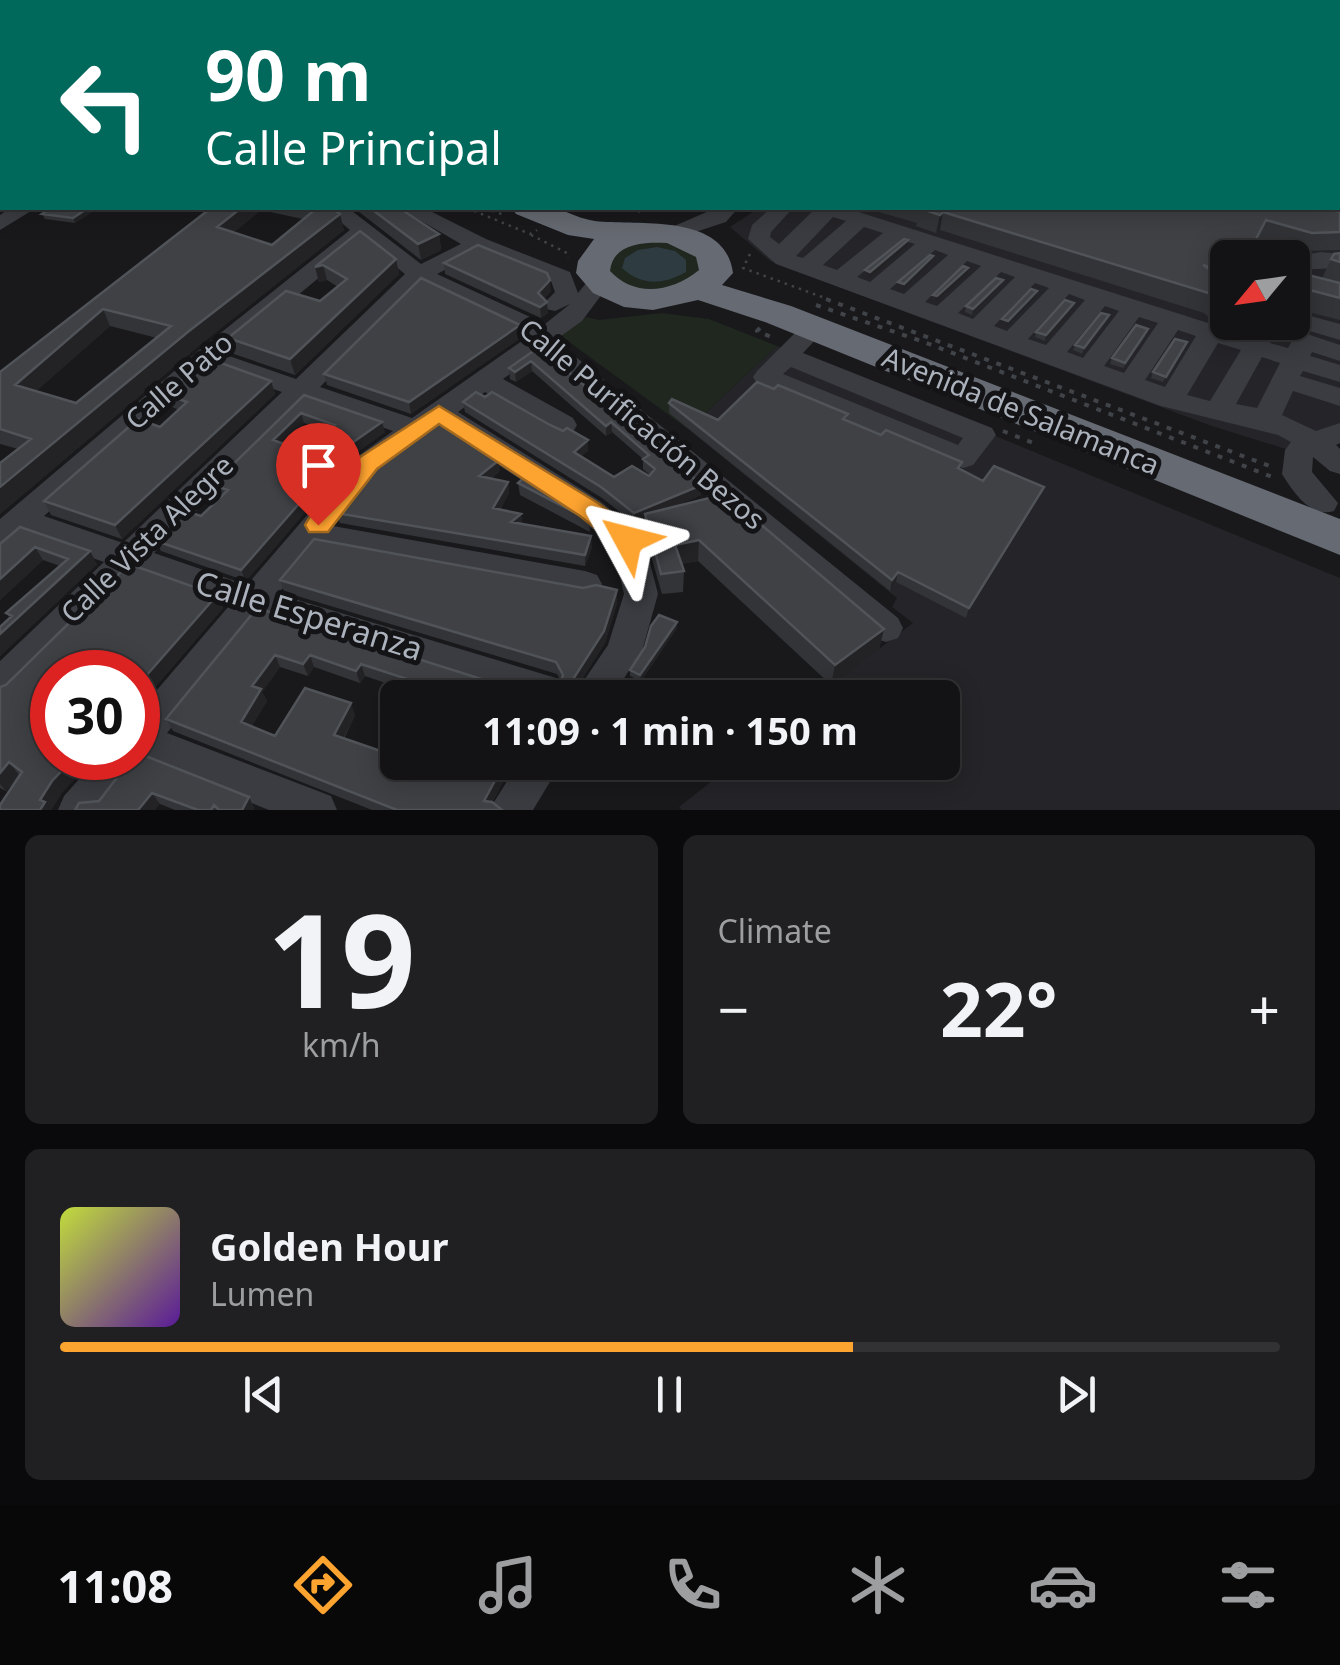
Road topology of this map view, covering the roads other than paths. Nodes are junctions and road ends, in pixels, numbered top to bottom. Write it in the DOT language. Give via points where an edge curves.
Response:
graph roads {
  1 [pos="22,210"];
  2 [pos="337,210"];
  3 [pos="412,210"];
  4 [pos="506,210"];
  5 [pos="555,210"];
  6 [pos="781,210"];
  7 [pos="826,210"];
  8 [pos="834,210"];
  9 [pos="722,212"];
  10 [pos="861,219"];
  11 [pos="0,224"];
  12 [pos="535,226"];
  13 [pos="362,230"];
  14 [pos="899,231"];
  15 [pos="669,234"];
  16 [pos="931,242"];
  17 [pos="478,244"];
  18 [pos="964,252"];
  19 [pos="1334,255"];
  20 [pos="795,263"];
  21 [pos="997,263"];
  22 [pos="606,266"];
  23 [pos="1310,266"];
  24 [pos="708,270"];
  25 [pos="1032,273"];
  26 [pos="420,274"];
  27 [pos="838,281"];
  28 [pos="1065,284"];
  29 [pos="872,293"];
  30 [pos="1102,295"];
  31 [pos="1310,304"];
  32 [pos="906,305"];
  33 [pos="1136,306"];
  34 [pos="564,310"];
  35 [pos="1340,313"];
  36 [pos="940,317"];
  37 [pos="1174,319"];
  38 [pos="1310,323"];
  39 [pos="976,330"];
  40 [pos="1210,330"];
  41 [pos="1340,332"];
  42 [pos="1210,334"];
  43 [pos="545,336"];
  44 [pos="1259,340"];
  45 [pos="1267,340"];
  46 [pos="1011,342"];
  47 [pos="802,349"];
  48 [pos="1340,353"];
  49 [pos="1050,356"];
  50 [pos="206,357"];
  51 [pos="1088,370"];
  52 [pos="1291,370"];
  53 [pos="1340,374"];
  54 [pos="485,380"];
  55 [pos="1130,385"];
  56 [pos="300,390"];
  57 [pos="1340,397"];
  58 [pos="1171,400"];
  59 [pos="1218,411"];
  60 [pos="1266,419"];
  61 [pos="427,421"];
  62 [pos="563,425"];
  63 [pos="991,425"];
  64 [pos="1328,437"];
  65 [pos="1340,464"];
  66 [pos="1328,514"];
  67 [pos="10,529"];
  68 [pos="310,534"];
  69 [pos="129,558"];
  70 [pos="585,584"];
  71 [pos="255,601"];
  72 [pos="886,628"];
  73 [pos="516,680"];
  74 [pos="603,680"];
  75 [pos="0,684"];
  76 [pos="160,714"];
  77 [pos="160,749"];
  78 [pos="103,780"];
  79 [pos="530,780"];
  80 [pos="78,810"];
  81 [pos="317,810"];
  82 [pos="509,810"];
  1 -- 11 [label="street"];
  2 -- 13 [label="street, Calle Purificación Bezos"];
  3 -- 17 [label="street"];
  4 -- 22 [label="highway" via="569,234"];
  5 -- 22 [label="street" via="584,221"];
  6 -- 20 [label="street" via="758,238"];
  7 -- 20 [label="street" via="786,249"];
  8 -- 10 [label="street"];
  9 -- 15 [label="street"];
  9 -- 24 [label="street"];
  10 -- 14 [label="street"];
  10 -- 20 [label="street"];
  12 -- 22 [label="highway"];
  13 -- 26 [label="street, Calle Purificación Bezos"];
  13 -- 50 [label="street, Calle Pato"];
  14 -- 16 [label="street"];
  14 -- 27 [label="street"];
  15 -- 22 [label="highway" via="609,244"];
  15 -- 24 [label="highway, Avenida de Salamanca" via="693,240"];
  16 -- 18 [label="street"];
  16 -- 29 [label="street"];
  17 -- 26 [label="street, Calle Vista Alegre"];
  17 -- 34 [label="street" via="562,277"];
  18 -- 21 [label="street"];
  18 -- 32 [label="street"];
  19 -- 23 [label="street"];
  20 -- 27 [label="street"];
  21 -- 25 [label="street"];
  21 -- 36 [label="street"];
  22 -- 24 [label="highway" via="680,297"];
  22 -- 34 [label="street"];
  24 -- 66 [label="highway, Avenida de Salamanca" via="778,314"];
  25 -- 28 [label="street"];
  25 -- 39 [label="street"];
  26 -- 43 [label="street, Calle Purificación Bezos"];
  26 -- 56 [label="street, Calle Vista Alegre"];
  27 -- 29 [label="street"];
  28 -- 30 [label="street"];
  28 -- 46 [label="street"];
  29 -- 32 [label="street"];
  30 -- 33 [label="street"];
  30 -- 49 [label="street"];
  31 -- 35 [label="street"];
  32 -- 36 [label="street"];
  33 -- 37 [label="street"];
  33 -- 51 [label="street"];
  34 -- 43 [label="street"];
  36 -- 39 [label="street"];
  37 -- 40 [label="street"];
  37 -- 55 [label="street"];
  38 -- 41 [label="street"];
  39 -- 46 [label="street"];
  42 -- 58 [label="street"];
  43 -- 54 [label="street"];
  43 -- 72 [label="street, Calle Purificación Bezos" via="552,350"];
  44 -- 59 [label="street"];
  45 -- 52 [label="street"];
  46 -- 49 [label="street"];
  47 -- 63 [label="street" via="766,376 962,458"];
  48 -- 52 [label="street" via="1304,341"];
  49 -- 51 [label="street"];
  50 -- 56 [label="street"];
  50 -- 67 [label="street, Calle Pato"];
  51 -- 55 [label="street"];
  52 -- 53 [label="street"];
  52 -- 57 [label="street"];
  52 -- 60 [label="street"];
  54 -- 61 [label="street"];
  54 -- 62 [label="street"];
  55 -- 58 [label="street"];
  56 -- 61 [label="street"];
  56 -- 69 [label="street, Calle Vista Alegre"];
  58 -- 59 [label="street"];
  59 -- 60 [label="street"];
  60 -- 64 [label="street"];
  61 -- 68 [label="street" via="368,463"];
  61 -- 74 [label="street" via="589,510 628,540 641,594 624,651"];
  64 -- 65 [label="street"];
  64 -- 66 [label="street" via="1299,450 1297,474"];
  67 -- 69 [label="street, Calle Esperanza"];
  68 -- 70 [label="street"];
  68 -- 71 [label="street"];
  69 -- 71 [label="street, Calle Esperanza"];
  69 -- 75 [label="street, Calle Vista Alegre"];
  71 -- 73 [label="street, Calle Esperanza"];
  71 -- 76 [label="street"];
  77 -- 81 [label="street"];
  78 -- 80 [label="street"];
  79 -- 82 [label="street"];
}
